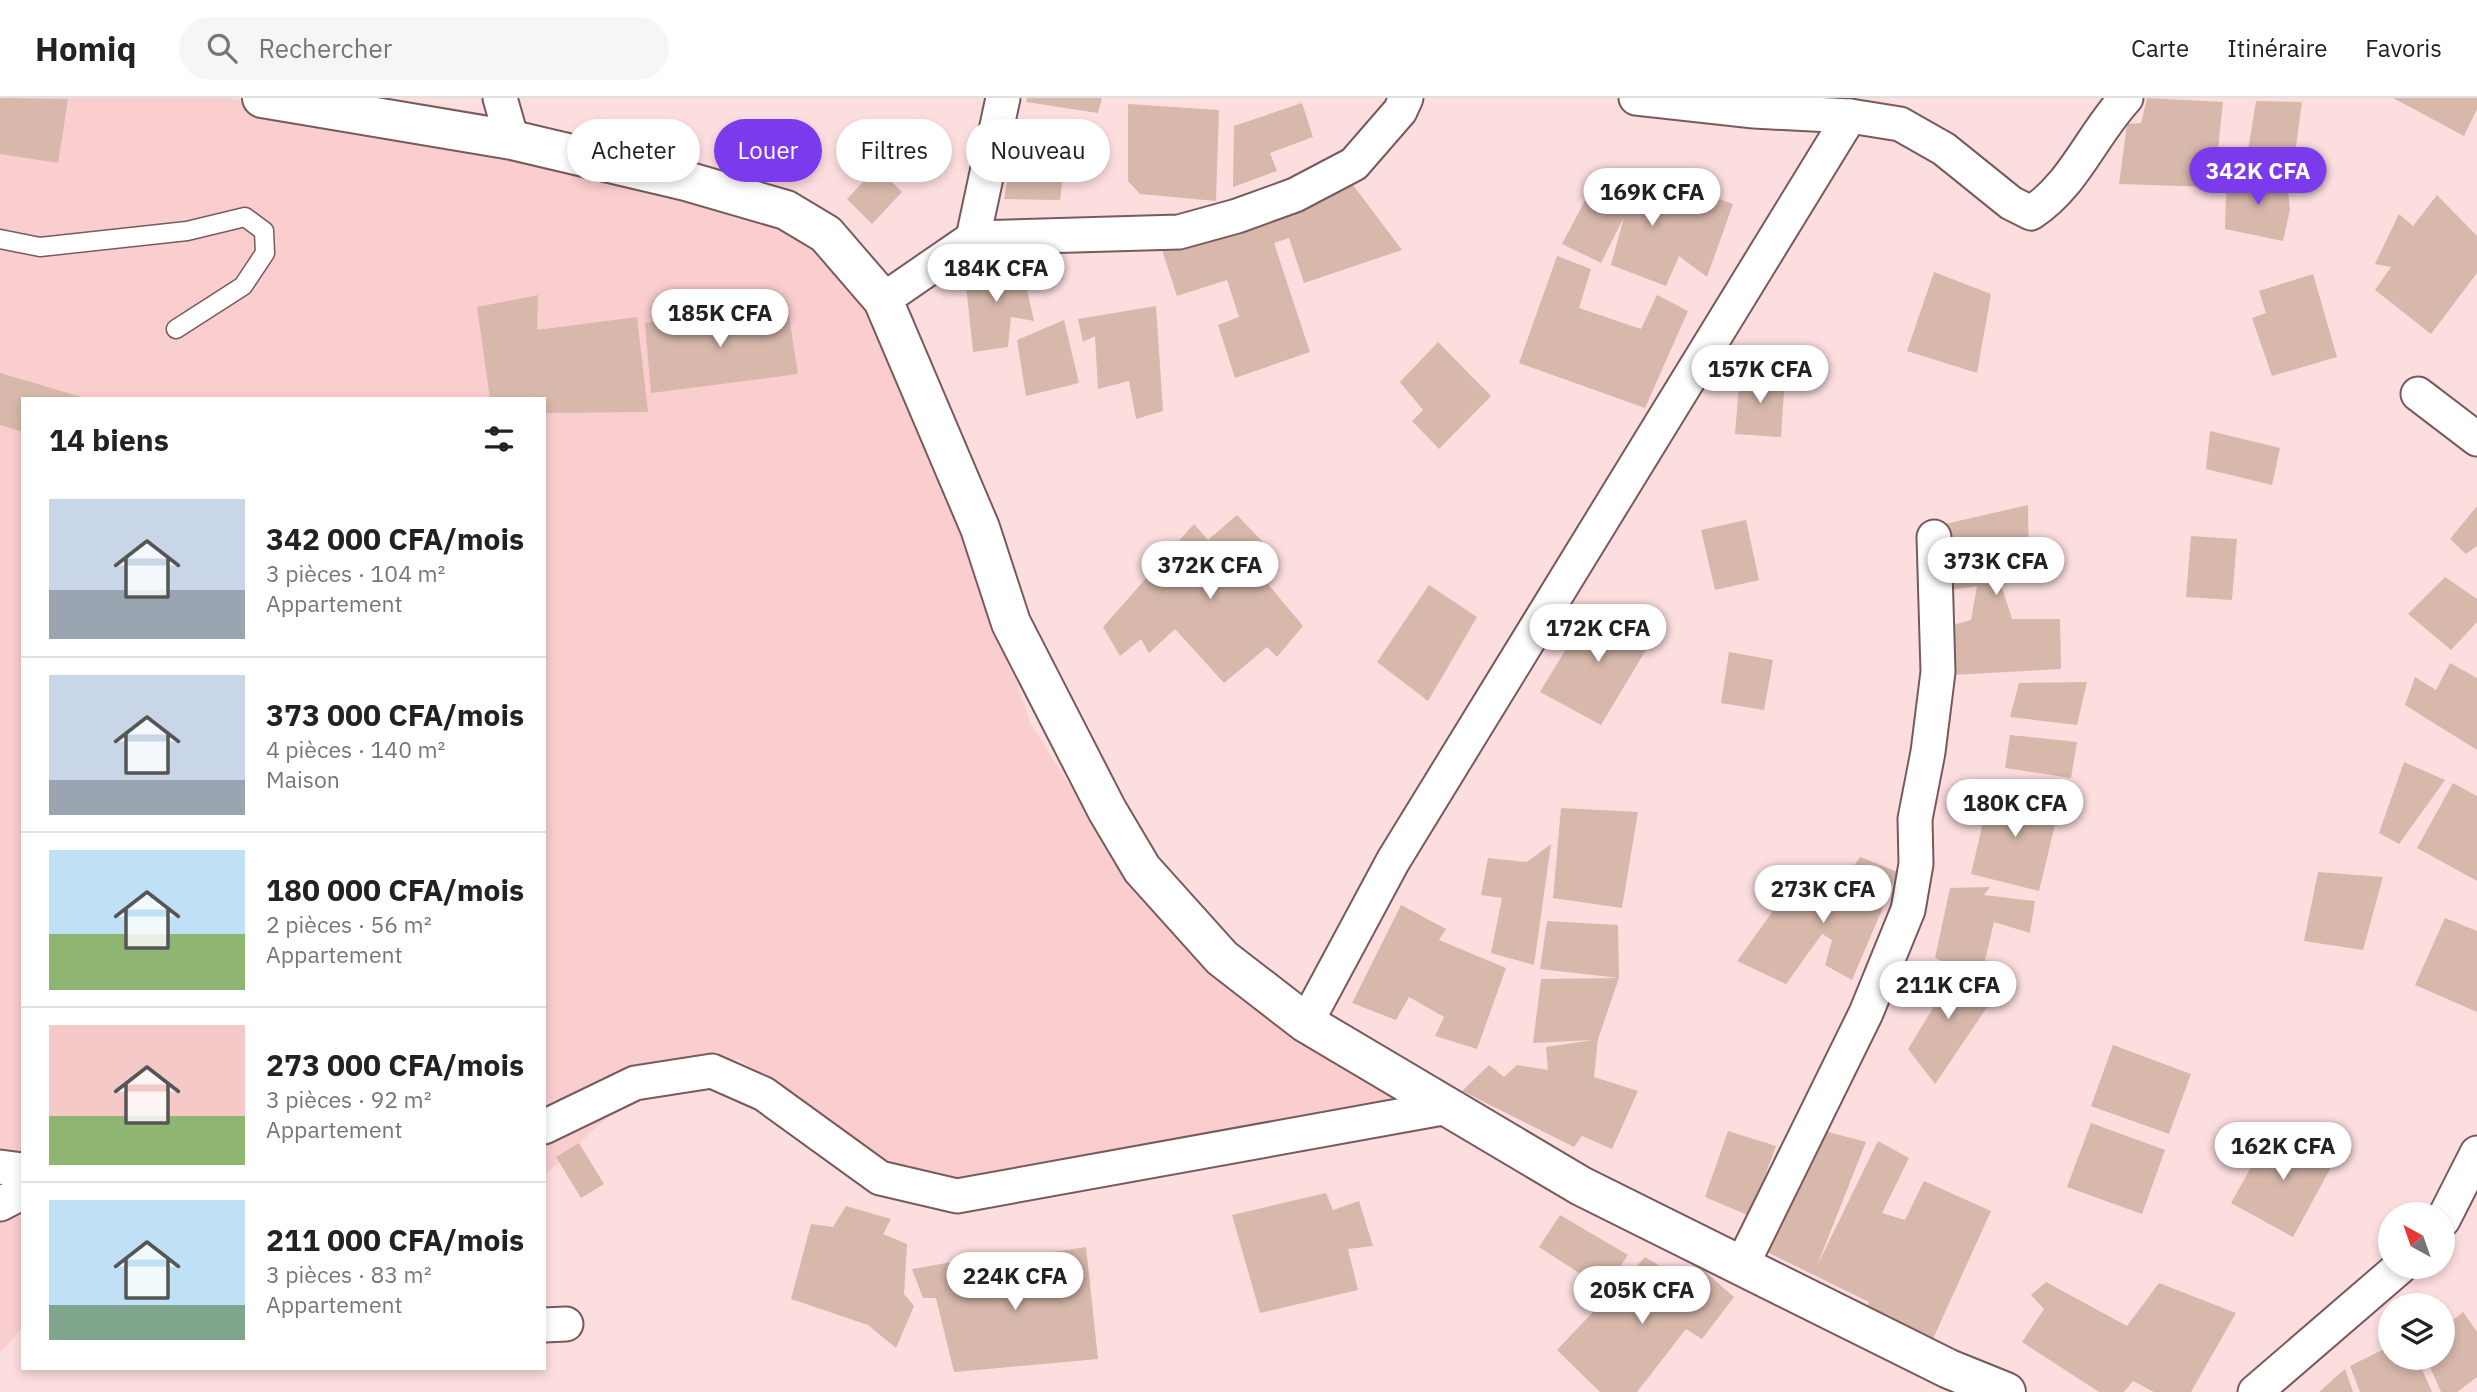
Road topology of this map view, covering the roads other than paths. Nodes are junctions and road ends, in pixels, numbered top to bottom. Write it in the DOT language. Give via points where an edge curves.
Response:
graph roads {
  1 [pos="262,98"];
  2 [pos="500,98"];
  3 [pos="1003,98"];
  4 [pos="1406,98"];
  5 [pos="1636,98"];
  6 [pos="2126,98"];
  7 [pos="1850,116"];
  8 [pos="512,140"];
  9 [pos="974,238"];
  10 [pos="0,239"];
  11 [pos="883,300"];
  12 [pos="176,329"];
  13 [pos="2418,394"];
  14 [pos="2477,439"];
  15 [pos="1934,537"];
  16 [pos="1307,1023"];
  17 [pos="1448,1107"];
  18 [pos="546,1126"];
  19 [pos="2477,1153"];
  20 [pos="0,1167"];
  21 [pos="21,1170"];
  22 [pos="21,1193"];
  23 [pos="2452,1202"];
  24 [pos="0,1204"];
  25 [pos="1742,1265"];
  26 [pos="2386,1279"];
  27 [pos="2006,1392"];
  28 [pos="2255,1392"];
  1 -- 8 [label="street"];
  2 -- 8 [label="street"];
  3 -- 9 [label="street"];
  4 -- 9 [label="street" via="1353,164 1296,195 1237,216 1179,232"];
  5 -- 7 [label="street"];
  6 -- 7 [label="street" via="2107,118 2062,188 2031,213 2011,203 1944,149 1900,124"];
  7 -- 16 [label="street" via="1393,861"];
  8 -- 11 [label="street" via="786,210 826,234"];
  9 -- 11 [label="street"];
  10 -- 12 [label="lane" via="40,247 187,231 245,217 264,231 265,253 243,286"];
  11 -- 16 [label="street" via="979,528 1011,623 1107,810 1142,869 1222,958"];
  13 -- 14 [label="street"];
  15 -- 25 [label="street" via="1938,672 1915,819 1916,864 1908,910 1866,1013"];
  16 -- 17 [label="street"];
  17 -- 18 [label="street" via="957,1196 880,1178 764,1094 712,1071 635,1083"];
  17 -- 25 [label="street" via="1581,1186"];
  19 -- 23 [label="street"];
  20 -- 21 [label="street"];
  22 -- 24 [label="street"];
  25 -- 27 [label="street"];
  26 -- 28 [label="street"];
}
